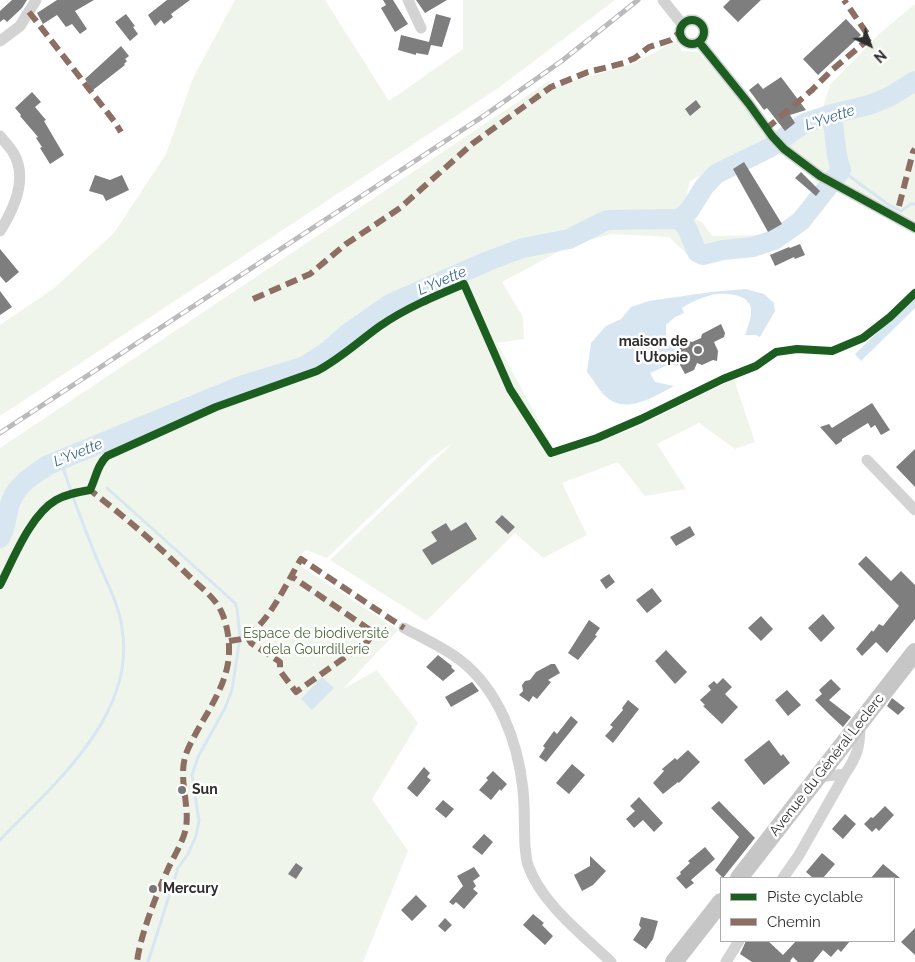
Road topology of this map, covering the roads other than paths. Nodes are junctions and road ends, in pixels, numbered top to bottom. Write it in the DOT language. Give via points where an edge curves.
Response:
graph roads {
  1 [pos="36,0"];
  2 [pos="408,0"];
  3 [pos="663,0"];
  4 [pos="682,24"];
  5 [pos="421,28"];
  6 [pos="0,41"];
  7 [pos="699,42"];
  8 [pos="0,136"];
  9 [pos="915,228"];
  10 [pos="0,231"];
  11 [pos="867,460"];
  12 [pos="915,510"];
  13 [pos="404,628"];
  14 [pos="915,652"];
  15 [pos="860,722"];
  16 [pos="845,774"];
  17 [pos="817,777"];
  18 [pos="740,877"];
  19 [pos="784,877"];
  20 [pos="720,903"];
  21 [pos="739,942"];
  22 [pos="612,962"];
  23 [pos="674,962"];
  24 [pos="726,962"];
  1 -- 6 [label="street" via="20,26"];
  2 -- 5 [label="street"];
  3 -- 4 [label="street"];
  4 -- 7 [label="street" via="680,32 685,42"];
  4 -- 7 [label="street" via="692,20 700,23 704,32"];
  7 -- 9 [label="street" via="784,149 836,186"];
  8 -- 10 [label="street" via="14,154 20,171 16,199"];
  11 -- 12 [label="street"];
  13 -- 22 [label="street" via="459,659 479,676 491,693 514,746 519,768 527,863 533,879 543,894"];
  14 -- 15 [label="main road, Avenue du Général Leclerc"];
  15 -- 16 [label="street" via="857,754"];
  15 -- 17 [label="main road, Avenue du Général Leclerc"];
  16 -- 17 [label="street"];
  16 -- 19 [label="street"];
  17 -- 18 [label="main road, Avenue du Général Leclerc"];
  20 -- 23 [label="main road"];
  21 -- 24 [label="street"];
}
